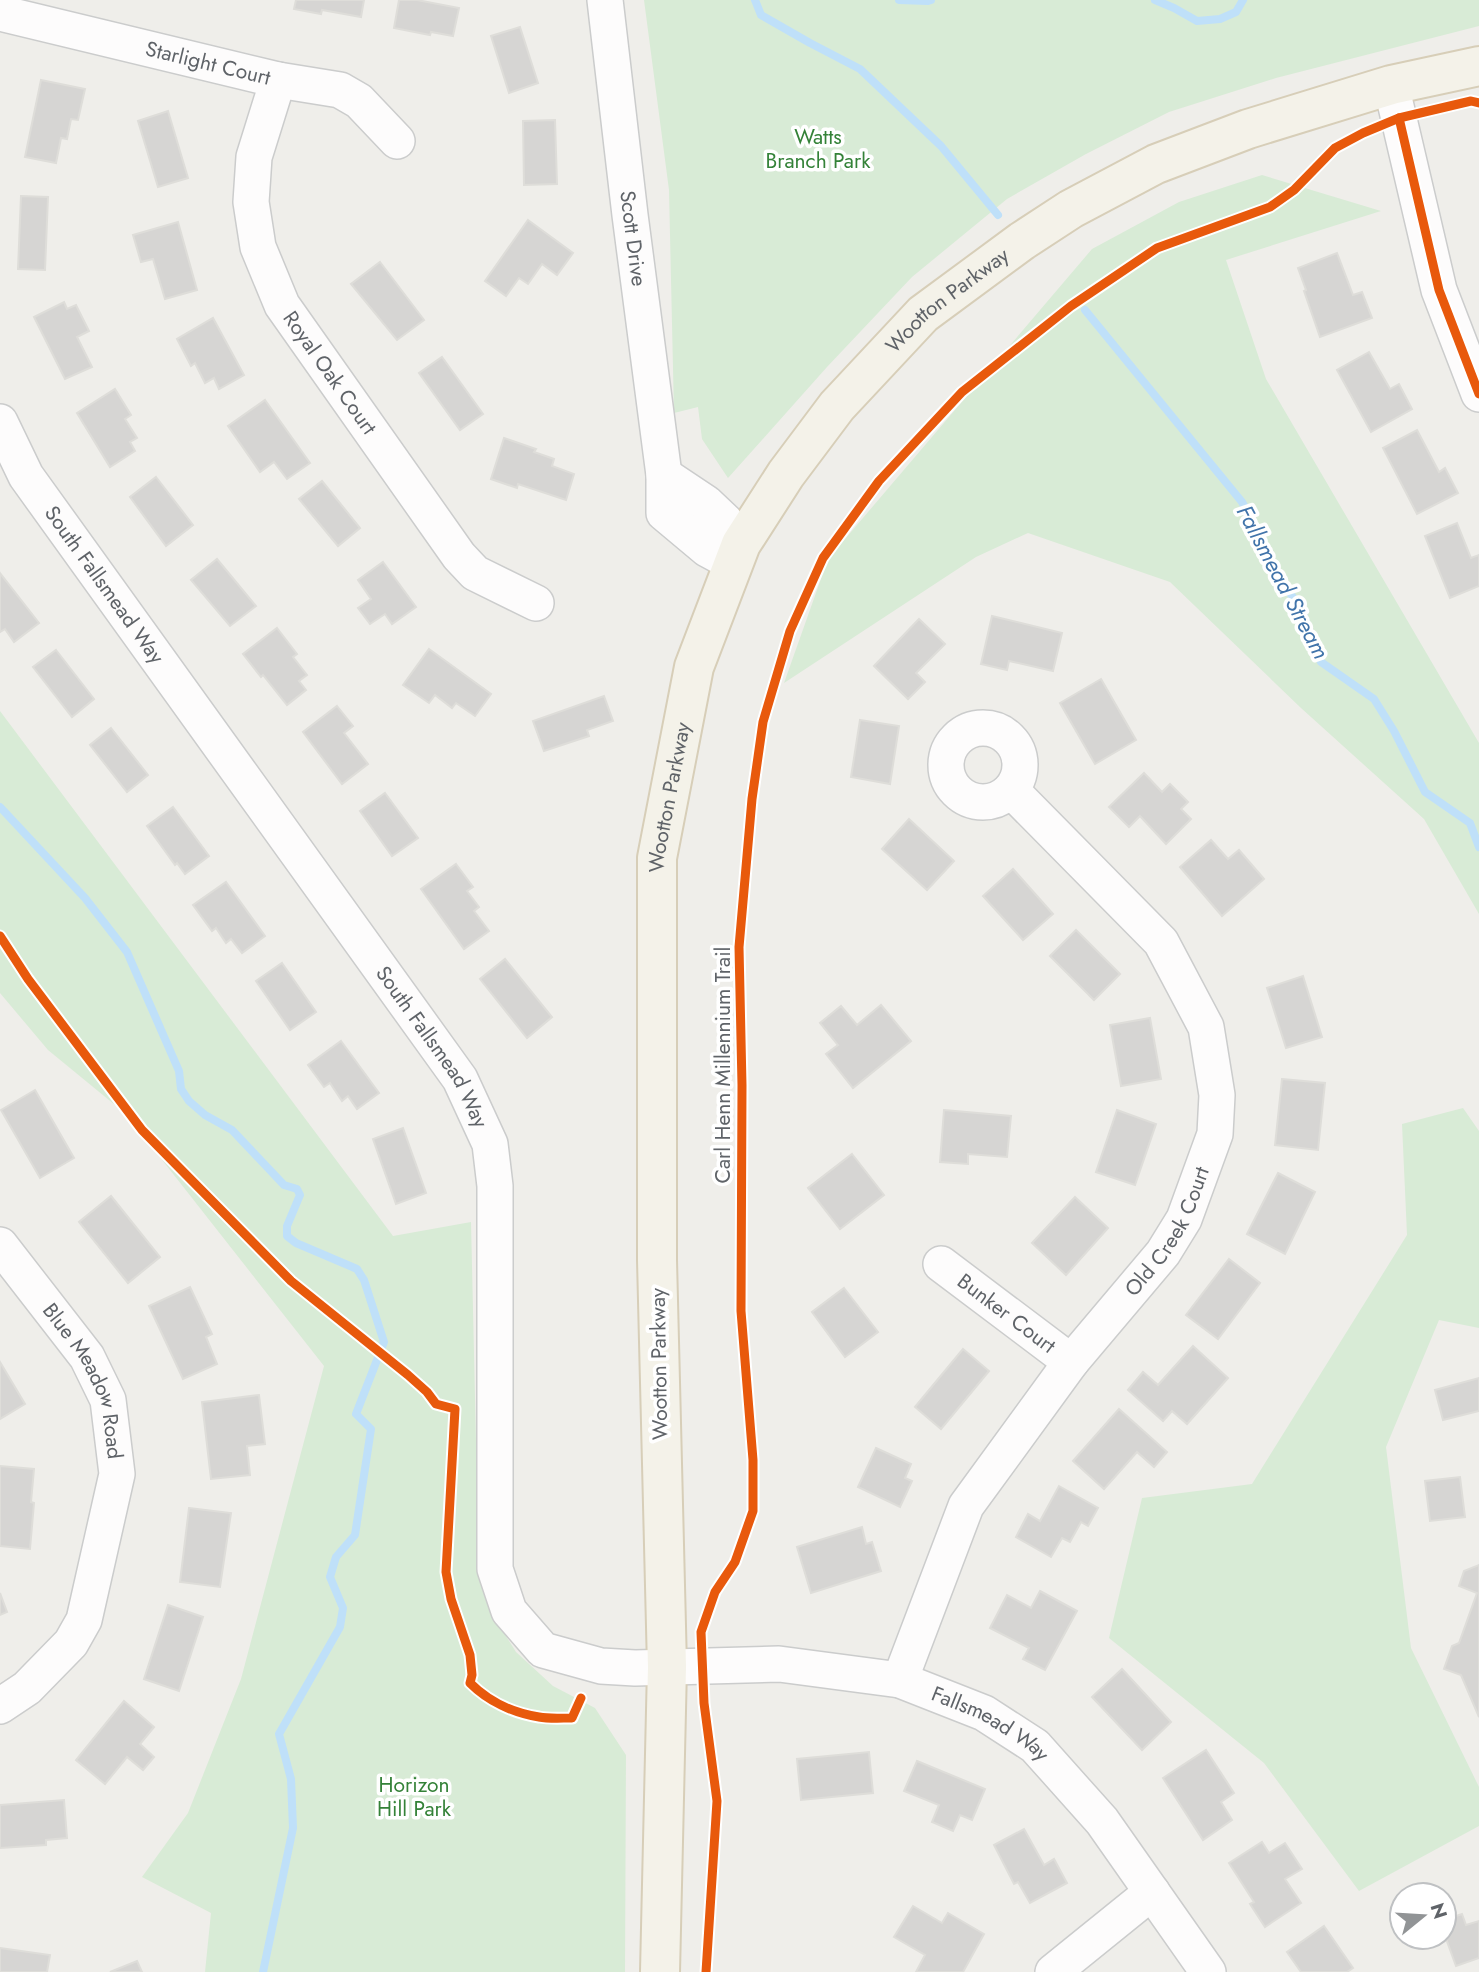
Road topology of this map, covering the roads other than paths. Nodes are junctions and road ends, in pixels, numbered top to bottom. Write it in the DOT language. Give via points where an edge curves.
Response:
graph roads {
  1 [pos="605,0"];
  2 [pos="0,13"];
  3 [pos="1479,66"];
  4 [pos="278,80"];
  5 [pos="1391,85"];
  6 [pos="397,141"];
  7 [pos="1479,394"];
  8 [pos="0,422"];
  9 [pos="737,554"];
  10 [pos="536,603"];
  11 [pos="1010,790"];
  12 [pos="0,1245"];
  13 [pos="940,1264"];
  14 [pos="1071,1362"];
  15 [pos="667,1667"];
  16 [pos="900,1679"];
  17 [pos="0,1706"];
  18 [pos="1152,1892"];
  19 [pos="660,1972"];
  20 [pos="1053,1972"];
  21 [pos="1208,1972"];
  1 -- 9 [label="street, Scott Drive" via="664,475 664,513 707,549"];
  2 -- 4 [label="street, Starlight Court"];
  3 -- 5 [label="main road, Wootton Parkway"];
  4 -- 6 [label="street, Starlight Court" via="340,90 359,101"];
  4 -- 10 [label="street, Royal Oak Court" via="254,157 251,202 258,247 282,305 459,556 475,573"];
  5 -- 7 [label="street" via="1438,290"];
  5 -- 9 [label="main road, Wootton Parkway" via="1248,129 1156,164 1021,241 923,314 837,406 786,474"];
  8 -- 15 [label="street, South Fallsmead Way" via="26,477 460,1079 490,1144 495,1186 495,1569 509,1611 543,1650 601,1666"];
  9 -- 15 [label="main road, Wootton Parkway" via="694,667 657,858 657,1260"];
  11 -- 14 [label="street, Old Creek Court" via="1161,942 1206,1027 1217,1095 1214,1134 1184,1219 1163,1253"];
  12 -- 17 [label="street, Blue Meadow Road" via="88,1357 108,1400 117,1474 84,1620 71,1643 27,1688"];
  13 -- 14 [label="street, Bunker Court"];
  14 -- 16 [label="street, Old Creek Court" via="966,1506"];
  15 -- 16 [label="street, Fallsmead Way" via="779,1664"];
  15 -- 19 [label="main road, Wootton Parkway"];
  16 -- 18 [label="street, Fallsmead Way" via="984,1713 1035,1746 1102,1821"];
  18 -- 20 [label="street"];
  18 -- 21 [label="street, Fallsmead Way"];
}
